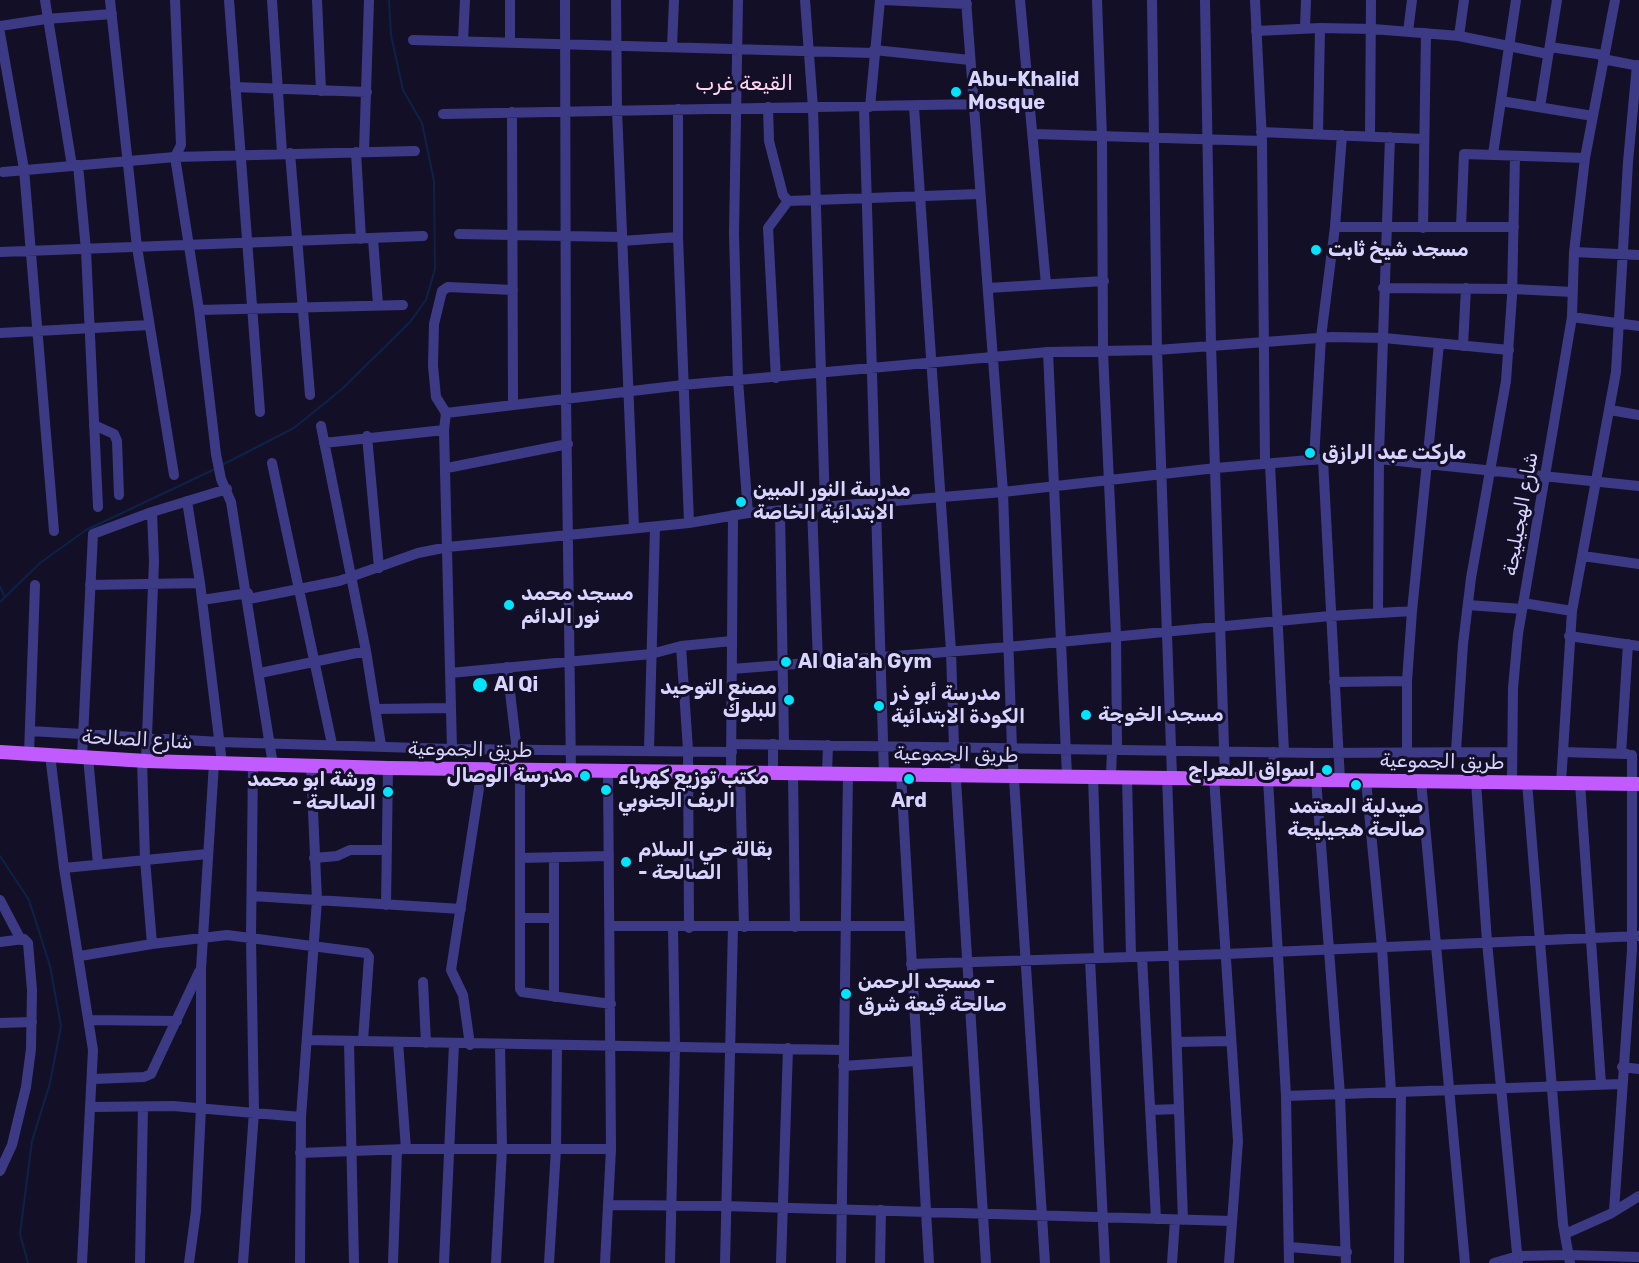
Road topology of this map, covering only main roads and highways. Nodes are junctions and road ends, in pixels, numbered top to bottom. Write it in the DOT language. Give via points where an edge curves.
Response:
graph roads {
  1 [pos="0,752"];
  2 [pos="273,765"];
  3 [pos="1635,784"];
  1 -- 2 [label="main road, شارع الصالحة"];
  2 -- 3 [label="main road, طريق الجموعية"];
}
